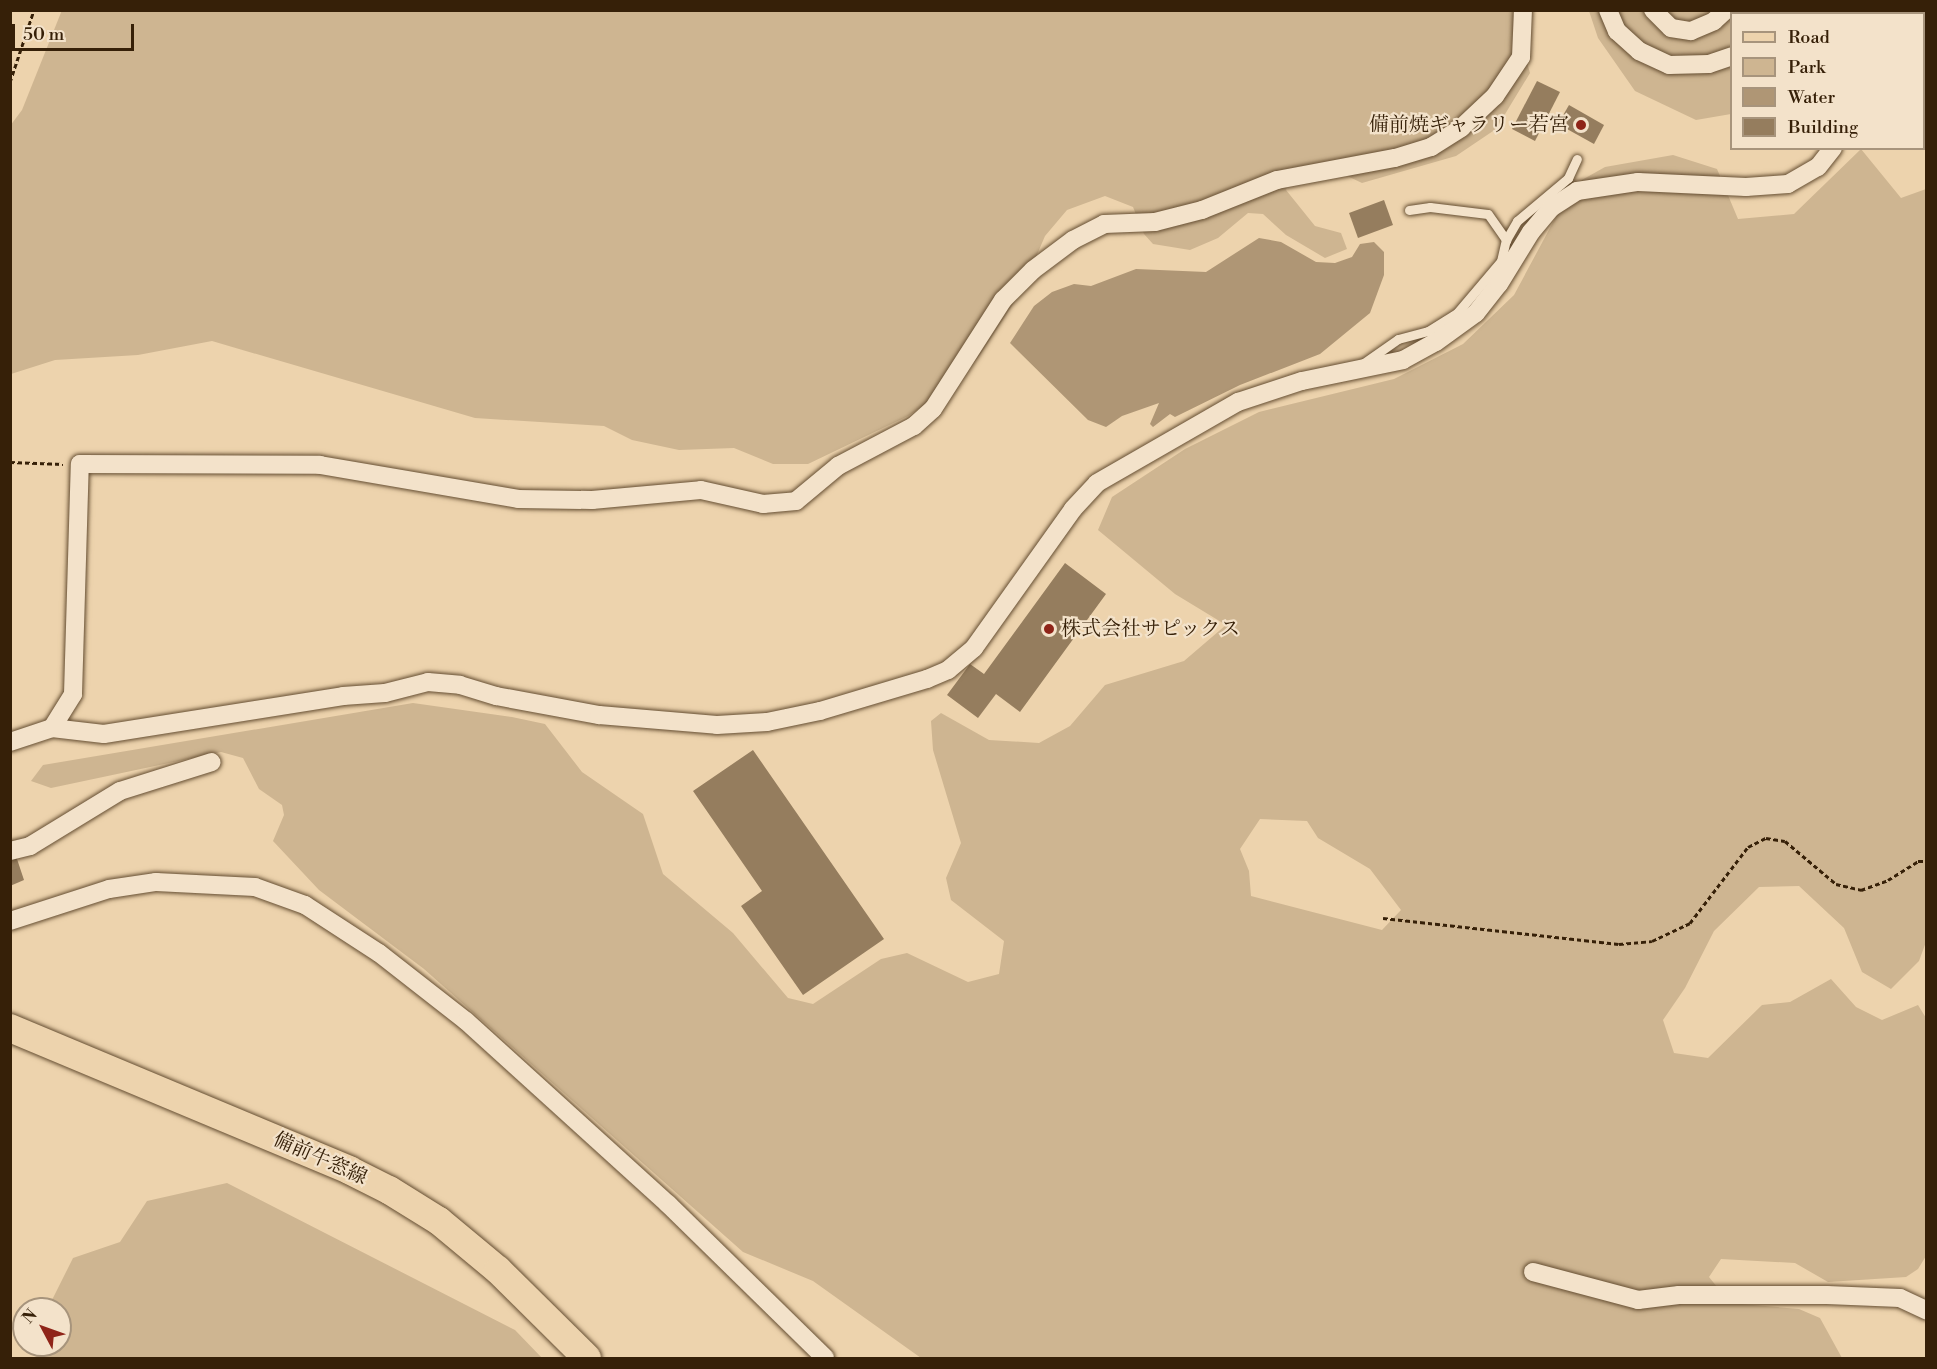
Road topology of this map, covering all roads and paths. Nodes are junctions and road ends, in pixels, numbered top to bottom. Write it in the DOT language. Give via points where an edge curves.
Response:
graph roads {
  1 [pos="34,10"];
  2 [pos="1523,10"];
  3 [pos="1608,10"];
  4 [pos="1653,10"];
  5 [pos="1725,10"];
  6 [pos="1730,56"];
  7 [pos="10,82"];
  8 [pos="1831,150"];
  9 [pos="1577,159"];
  10 [pos="1409,210"];
  11 [pos="1506,240"];
  12 [pos="1358,370"];
  13 [pos="10,462"];
  14 [pos="80,464"];
  15 [pos="52,728"];
  16 [pos="10,742"];
  17 [pos="212,762"];
  18 [pos="10,851"];
  19 [pos="1926,861"];
  20 [pos="1383,918"];
  21 [pos="10,921"];
  22 [pos="10,1028"];
  23 [pos="1533,1272"];
  24 [pos="1926,1310"];
  25 [pos="587,1359"];
  26 [pos="825,1359"];
  1 -- 7 [label="path"];
  2 -- 14 [label="street" via="1521,57 1495,96 1461,128 1431,147 1395,158 1277,180 1202,210 1155,222 1104,224 1073,240 1032,270 1003,300 933,409 921,421 896,439 838,466 796,501 763,504 701,490 592,500 518,499 320,465"];
  3 -- 6 [label="street" via="1617,31 1639,51 1669,65 1709,64"];
  4 -- 5 [label="street" via="1671,28 1691,31 1714,21"];
  8 -- 12 [label="street" via="1818,167 1788,184 1746,187 1638,182 1577,191 1551,208 1476,312 1403,360"];
  9 -- 11 [label="lane" via="1568,178 1537,201"];
  10 -- 11 [label="lane" via="1430,207 1488,214"];
  11 -- 12 [label="lane" via="1501,261 1457,313 1428,331 1398,339 1364,360"];
  12 -- 15 [label="street" via="1302,381 1238,402 1121,467 1097,483 1073,509 974,648 948,670 820,711 747,723 658,723 428,682 385,693 343,696 104,734"];
  13 -- 14 [label="path"];
  14 -- 15 [label="street" via="73,694"];
  15 -- 16 [label="street"];
  17 -- 18 [label="street" via="120,791 30,846"];
  19 -- 20 [label="path" via="1918,861 1888,880 1861,890 1836,884 1785,840 1766,838 1748,848 1690,923 1652,941 1619,944"];
  21 -- 26 [label="street" via="109,889 156,882 255,887 305,905 379,953 466,1021 668,1204"];
  22 -- 25 [label="main road, 備前牛窓線" via="338,1165 388,1190 439,1221 498,1270"];
  23 -- 24 [label="street" via="1638,1300 1679,1295 1819,1294 1900,1299"];
}
